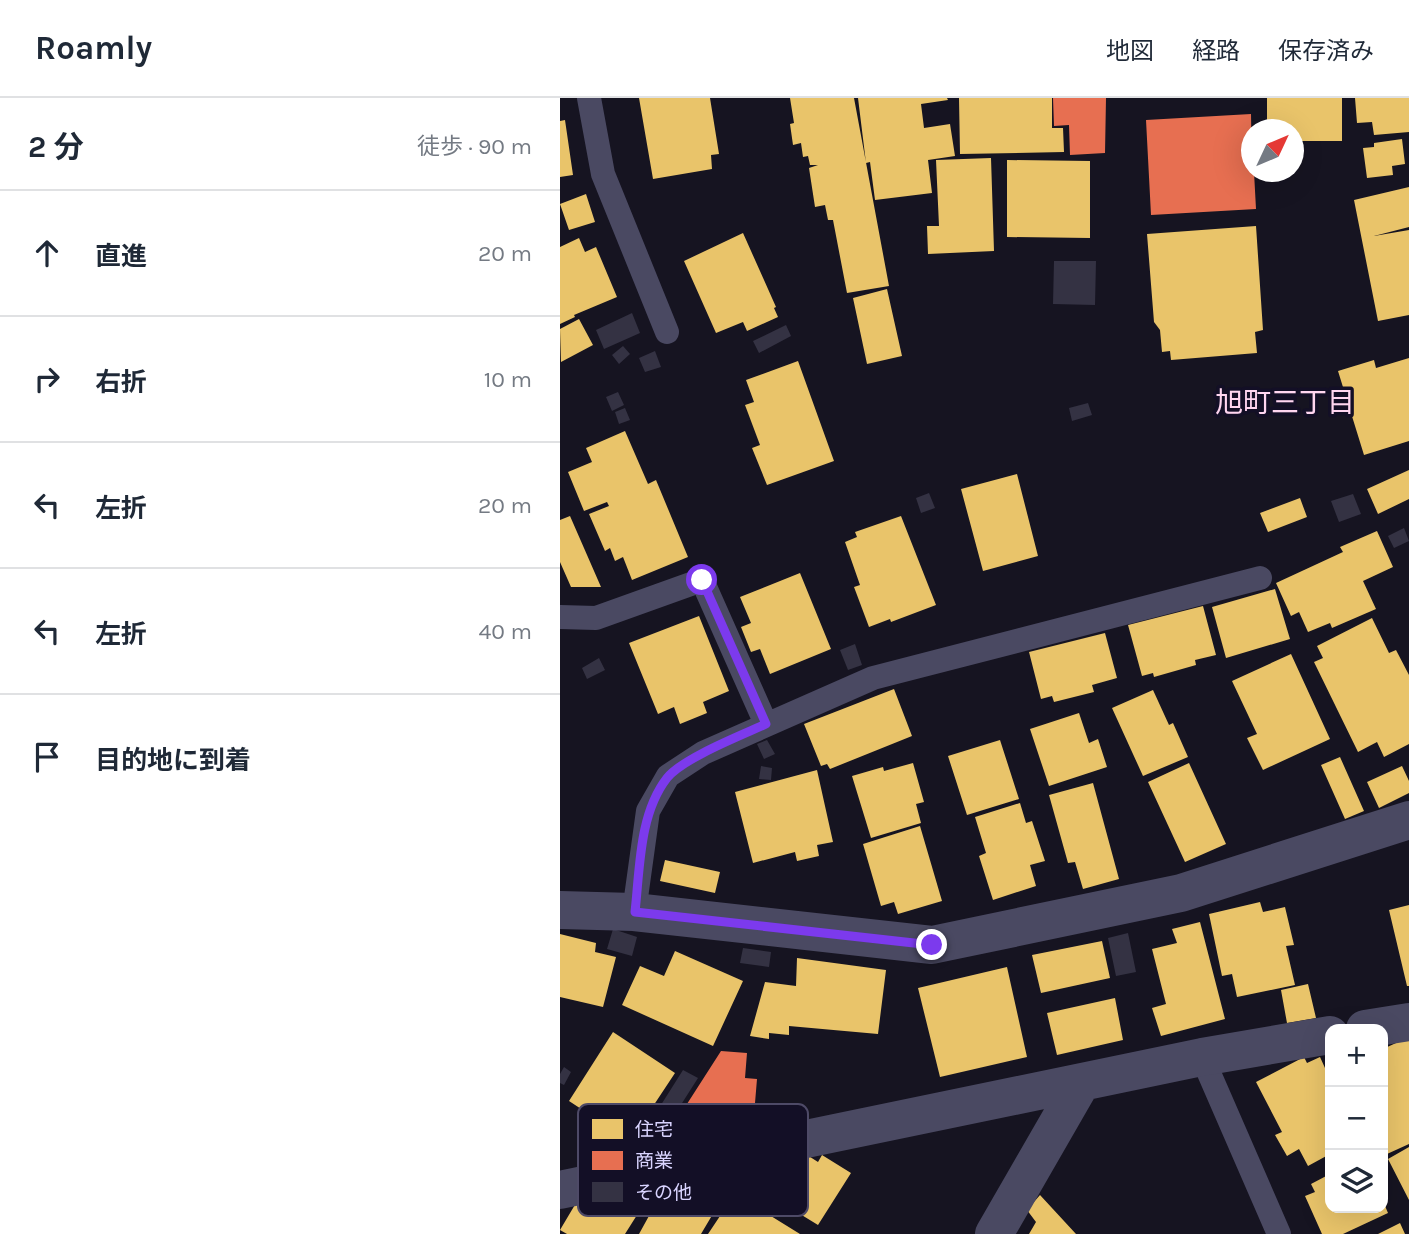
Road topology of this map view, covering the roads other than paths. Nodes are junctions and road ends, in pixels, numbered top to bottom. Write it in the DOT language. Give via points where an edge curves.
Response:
graph roads {
  1 [pos="589,98"];
  2 [pos="667,332"];
  3 [pos="1261,578"];
  4 [pos="560,617"];
  5 [pos="766,724"];
  6 [pos="1409,820"];
  7 [pos="560,910"];
  8 [pos="635,912"];
  9 [pos="1409,1022"];
  10 [pos="1388,1025"];
  11 [pos="1325,1036"];
  12 [pos="1202,1058"];
  13 [pos="1082,1083"];
  14 [pos="808,1139"];
  15 [pos="578,1186"];
  16 [pos="560,1190"];
  17 [pos="993,1234"];
  18 [pos="1279,1234"];
  1 -- 2 [label="lane" via="603,174"];
  3 -- 5 [label="lane" via="873,678"];
  4 -- 5 [label="lane" via="596,618 702,580"];
  5 -- 8 [label="lane" via="703,753 668,776 648,811"];
  6 -- 8 [label="street" via="1181,893 932,945"];
  7 -- 8 [label="street"];
  9 -- 10 [label="street"];
  11 -- 12 [label="street"];
  12 -- 13 [label="street"];
  12 -- 18 [label="lane"];
  13 -- 14 [label="street"];
  13 -- 17 [label="street"];
  15 -- 16 [label="street"];
}
